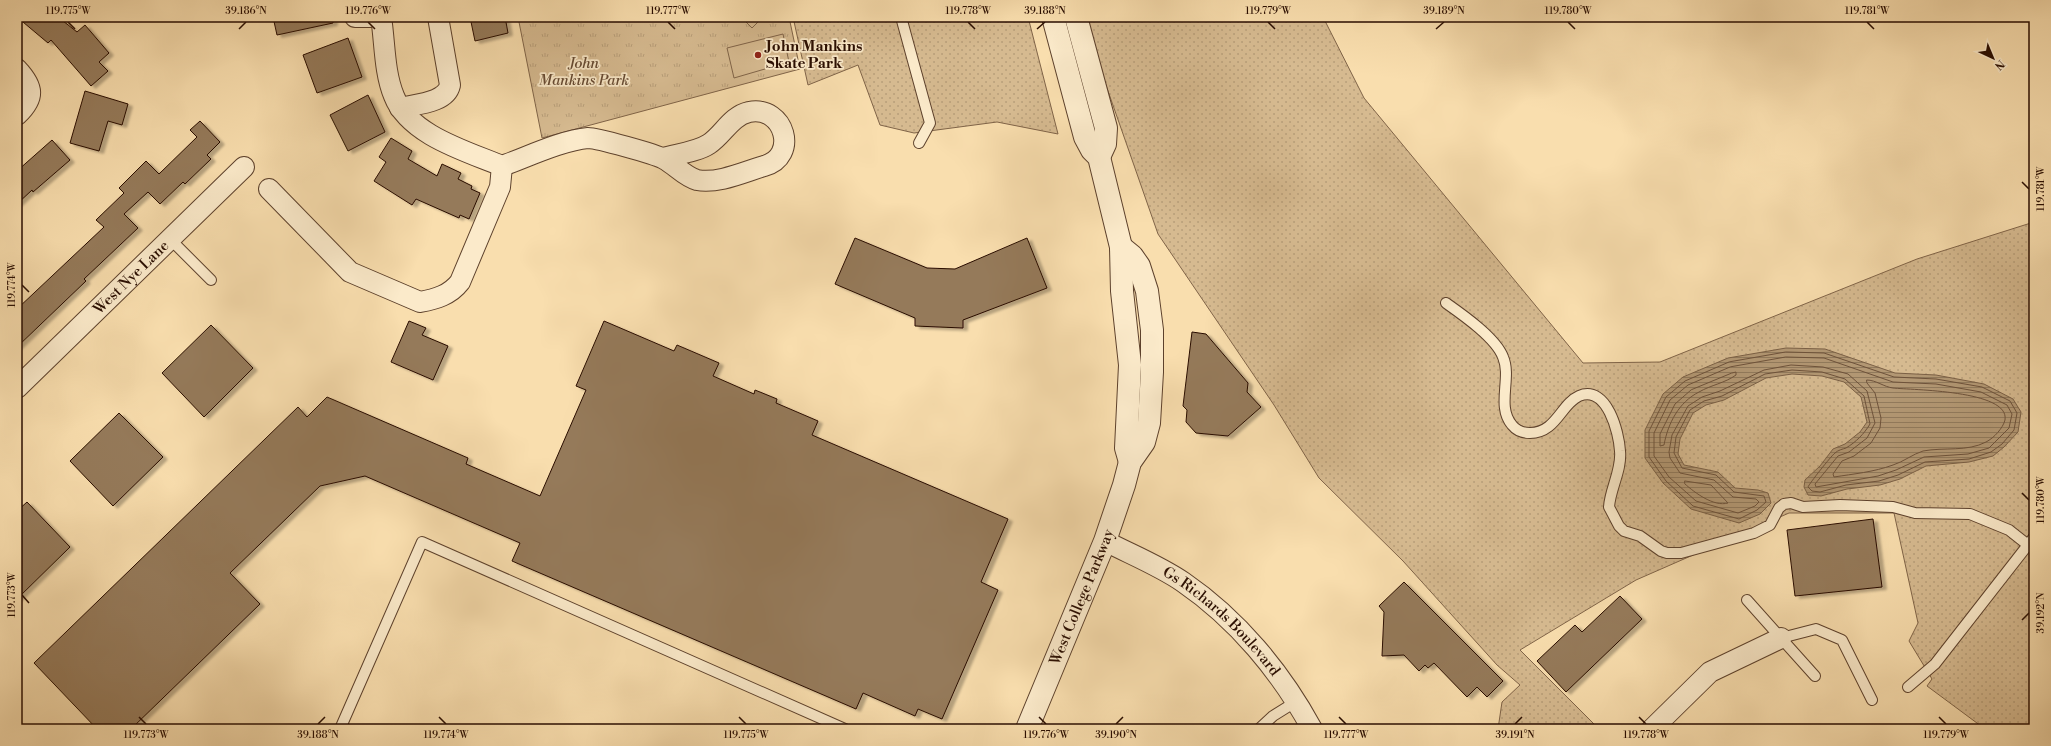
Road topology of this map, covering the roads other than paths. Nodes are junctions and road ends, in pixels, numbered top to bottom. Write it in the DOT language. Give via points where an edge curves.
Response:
graph roads {
  1 [pos="355,17"];
  2 [pos="370,17"];
  3 [pos="381,17"];
  4 [pos="438,17"];
  5 [pos="901,17"];
  6 [pos="1053,17"];
  7 [pos="1076,17"];
  8 [pos="17,69"];
  9 [pos="400,108"];
  10 [pos="17,115"];
  11 [pos="919,143"];
  12 [pos="1099,157"];
  13 [pos="663,158"];
  14 [pos="502,166"];
  15 [pos="244,167"];
  16 [pos="269,189"];
  17 [pos="170,239"];
  18 [pos="211,280"];
  19 [pos="1446,303"];
  20 [pos="17,388"];
  21 [pos="1105,541"];
  22 [pos="2031,541"];
  23 [pos="1747,600"];
  24 [pos="1781,638"];
  25 [pos="1815,676"];
  26 [pos="1908,687"];
  27 [pos="1872,700"];
  28 [pos="1297,701"];
  29 [pos="340,729"];
  30 [pos="845,729"];
  31 [pos="1027,729"];
  32 [pos="1260,729"];
  33 [pos="1312,729"];
  34 [pos="1652,729"];
  1 -- 2 [label="street"];
  3 -- 9 [label="street" via="390,83"];
  4 -- 9 [label="street" via="450,85 448,92 442,98"];
  5 -- 11 [label="lane" via="930,124"];
  6 -- 12 [label="street, West College Parkway" via="1085,137"];
  7 -- 12 [label="street" via="1106,128 1105,144"];
  8 -- 10 [label="street" via="31,94"];
  9 -- 14 [label="street" via="420,128"];
  12 -- 21 [label="street, West College Parkway" via="1121,247 1122,291 1130,365 1126,448 1130,462"];
  13 -- 13 [label="street" via="695,180 709,181 767,166 776,159 785,141 778,121 767,113 749,112 730,123 708,144"];
  13 -- 14 [label="street" via="589,138 554,147"];
  14 -- 16 [label="street" via="500,187 460,282 449,293 420,302 350,272"];
  15 -- 17 [label="street, West Nye Lane"];
  17 -- 18 [label="lane"];
  17 -- 20 [label="street, West Nye Lane"];
  19 -- 22 [label="lane" via="1473,323 1501,352 1506,373 1504,405 1510,424 1515,428 1526,433 1539,432 1552,424 1578,396 1592,395 1603,403 1614,421 1620,452 1609,508 1624,532 1640,536 1661,551 1681,553 1754,533 1770,525 1779,508 1791,503 1803,507 1893,506 1915,513 1970,514"];
  21 -- 28 [label="street, Gs Richards Boulevard" via="1183,582 1210,604 1245,634"];
  21 -- 31 [label="street, West College Parkway"];
  22 -- 26 [label="lane" via="1935,664"];
  23 -- 24 [label="lane"];
  24 -- 25 [label="lane"];
  24 -- 27 [label="lane" via="1816,629 1842,640"];
  24 -- 34 [label="street" via="1710,672"];
  28 -- 32 [label="lane" via="1272,716"];
  28 -- 33 [label="street, Gs Richards Boulevard"];
  29 -- 30 [label="lane" via="422,542"];
}
